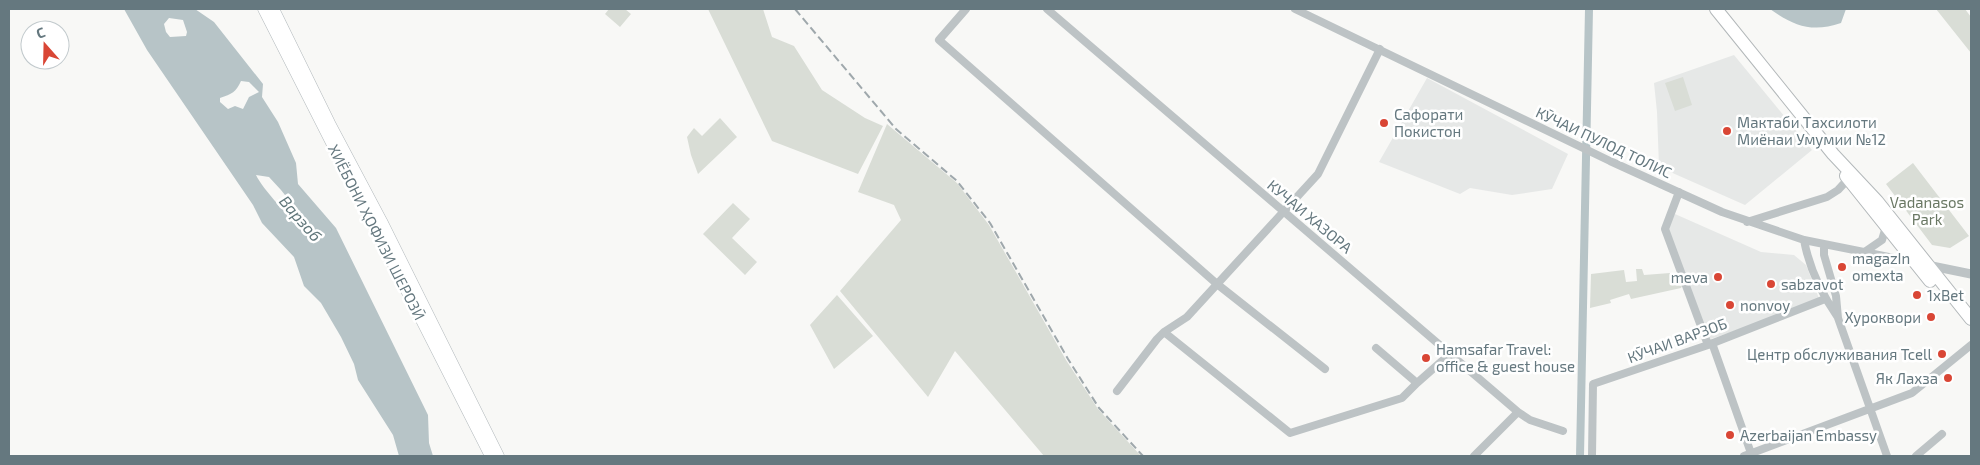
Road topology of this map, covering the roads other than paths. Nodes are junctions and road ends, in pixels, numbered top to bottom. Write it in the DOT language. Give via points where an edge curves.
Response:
graph roads {
  1 [pos="263,9"];
  2 [pos="274,9"];
  3 [pos="966,9"];
  4 [pos="1047,9"];
  5 [pos="1294,9"];
  6 [pos="1716,9"];
  7 [pos="1380,49"];
  8 [pos="1851,176"];
  9 [pos="1678,192"];
  10 [pos="1283,212"];
  11 [pos="1747,222"];
  12 [pos="1886,228"];
  13 [pos="1804,240"];
  14 [pos="1824,244"];
  15 [pos="1866,251"];
  16 [pos="1914,262"];
  17 [pos="1927,264"];
  18 [pos="1971,274"];
  19 [pos="1217,284"];
  20 [pos="1825,299"];
  21 [pos="1838,318"];
  22 [pos="1971,319"];
  23 [pos="1971,330"];
  24 [pos="1164,332"];
  25 [pos="1710,344"];
  26 [pos="1971,345"];
  27 [pos="1376,348"];
  28 [pos="1451,353"];
  29 [pos="1325,370"];
  30 [pos="1417,383"];
  31 [pos="1117,391"];
  32 [pos="1870,409"];
  33 [pos="1518,412"];
  34 [pos="1563,431"];
  35 [pos="1942,434"];
  36 [pos="1749,455"];
  37 [pos="490,456"];
  38 [pos="499,456"];
  39 [pos="1474,456"];
  40 [pos="1592,456"];
  41 [pos="1887,456"];
  42 [pos="1916,456"];
  1 -- 37 [label="main road, ХИЁБОНИ ҲОФИЗИ ШЕРОЗӢ"];
  2 -- 38 [label="main road, ХИЁБОНИ ҲОФИЗИ ШЕРОЗӢ"];
  3 -- 19 [label="street" via="939,40"];
  4 -- 10 [label="street, КУЧАИ ХАЗОРА"];
  5 -- 7 [label="street, КӮЧАИ ПУЛОД ТОЛИС"];
  6 -- 8 [label="highway"];
  7 -- 9 [label="street, КӮЧАИ ПУЛОД ТОЛИС"];
  7 -- 10 [label="street" via="1318,174"];
  8 -- 11 [label="street" via="1827,198"];
  8 -- 12 [label="highway"];
  8 -- 17 [label="highway"];
  9 -- 11 [label="street, КӮЧАИ ПУЛОД ТОЛИС"];
  9 -- 25 [label="street" via="1665,229"];
  10 -- 19 [label="street"];
  10 -- 28 [label="street, КУЧАИ ХАЗОРА"];
  11 -- 13 [label="street, КӮЧАИ ПУЛОД ТОЛИС"];
  12 -- 15 [label="street" via="1882,240"];
  12 -- 16 [label="highway"];
  13 -- 14 [label="street, КӮЧАИ ПУЛОД ТОЛИС"];
  13 -- 20 [label="street"];
  14 -- 15 [label="street, КӮЧАИ ПУЛОД ТОЛИС"];
  14 -- 21 [label="street"];
  15 -- 16 [label="street, КӮЧАИ ПУЛОД ТОЛИС"];
  16 -- 17 [label="street"];
  16 -- 23 [label="highway"];
  17 -- 18 [label="street"];
  17 -- 22 [label="highway"];
  19 -- 24 [label="street" via="1186,317"];
  19 -- 29 [label="street"];
  20 -- 21 [label="street"];
  20 -- 25 [label="street, КӮЧАИ ВАРЗОБ"];
  21 -- 32 [label="street"];
  24 -- 30 [label="street" via="1290,433 1402,398"];
  24 -- 31 [label="street"];
  25 -- 36 [label="street"];
  25 -- 40 [label="street, КӮЧАИ ВАРЗОБ" via="1593,384"];
  26 -- 32 [label="street" via="1912,393"];
  27 -- 30 [label="street"];
  28 -- 30 [label="street"];
  28 -- 33 [label="street, КУЧАИ ХАЗОРА"];
  32 -- 36 [label="street"];
  32 -- 41 [label="street"];
  33 -- 34 [label="street, КУЧАИ ХАЗОРА" via="1530,420"];
  33 -- 39 [label="street"];
  35 -- 42 [label="street"];
}
